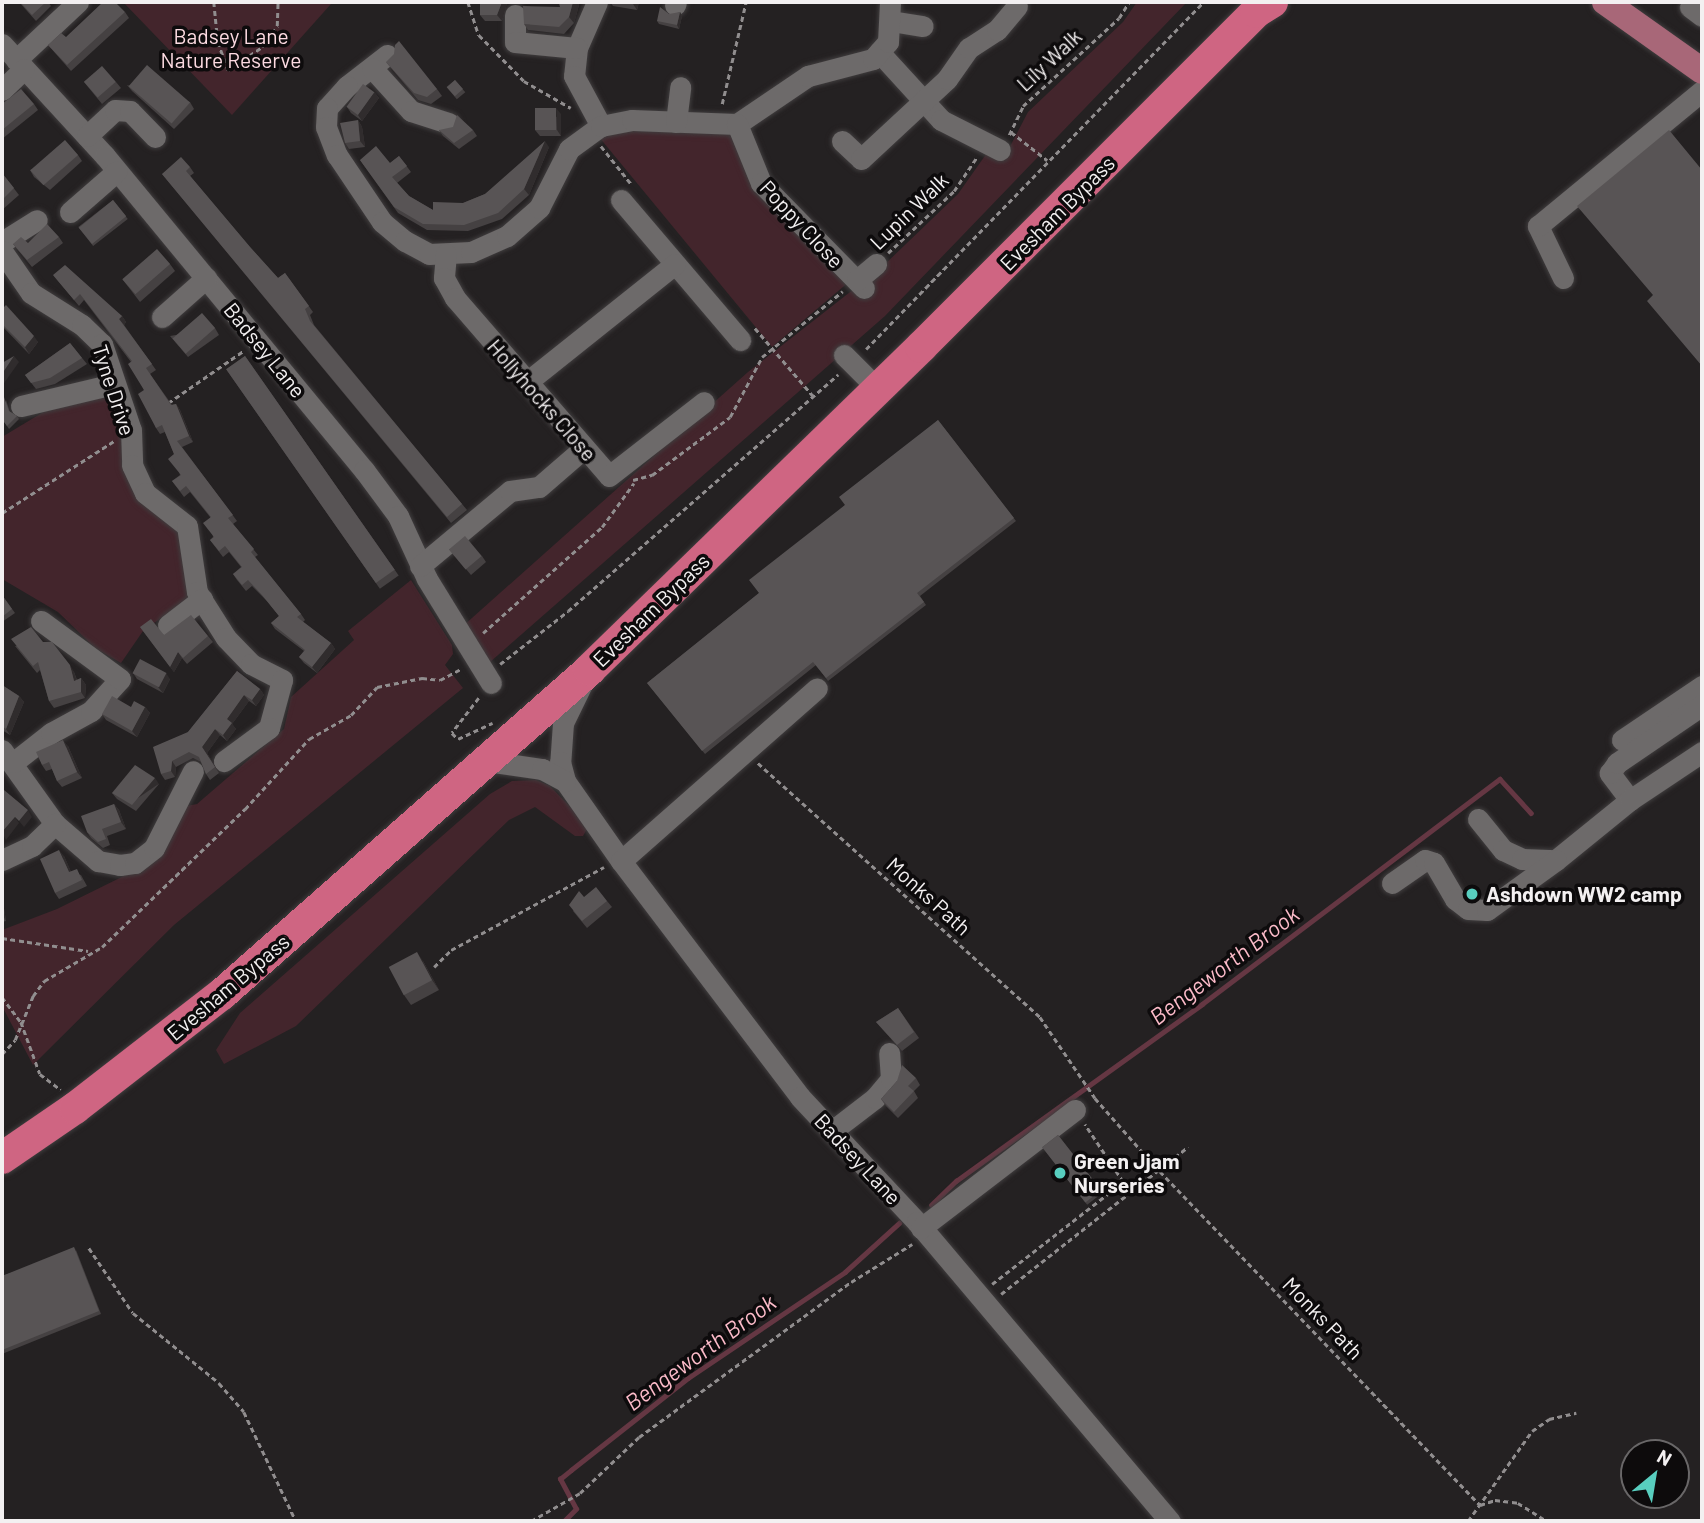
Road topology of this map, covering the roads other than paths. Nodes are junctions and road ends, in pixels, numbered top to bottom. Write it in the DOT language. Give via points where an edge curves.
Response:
graph roads {
  1 [pos="78,2"];
  2 [pos="597,2"];
  3 [pos="1605,2"];
  4 [pos="1263,5"];
  5 [pos="1017,6"];
  6 [pos="891,11"];
  7 [pos="515,15"];
  8 [pos="923,26"];
  9 [pos="2,44"];
  10 [pos="577,48"];
  11 [pos="879,52"];
  12 [pos="20,65"];
  13 [pos="1702,71"];
  14 [pos="680,87"];
  15 [pos="2,90"];
  16 [pos="921,99"];
  17 [pos="1698,101"];
  18 [pos="676,122"];
  19 [pos="449,123"];
  20 [pos="727,124"];
  21 [pos="596,129"];
  22 [pos="87,136"];
  23 [pos="155,137"];
  24 [pos="842,141"];
  25 [pos="998,142"];
  26 [pos="117,171"];
  27 [pos="621,200"];
  28 [pos="70,212"];
  29 [pos="37,220"];
  30 [pos="2,242"];
  31 [pos="2,251"];
  32 [pos="446,254"];
  33 [pos="675,264"];
  34 [pos="876,264"];
  35 [pos="206,278"];
  36 [pos="1563,278"];
  37 [pos="162,317"];
  38 [pos="740,340"];
  39 [pos="844,355"];
  40 [pos="527,382"];
  41 [pos="113,384"];
  42 [pos="878,389"];
  43 [pos="704,402"];
  44 [pos="21,406"];
  45 [pos="584,448"];
  46 [pos="421,566"];
  47 [pos="201,599"];
  48 [pos="41,621"];
  49 [pos="168,625"];
  50 [pos="589,670"];
  51 [pos="491,683"];
  52 [pos="1702,686"];
  53 [pos="817,688"];
  54 [pos="1702,705"];
  55 [pos="1622,740"];
  56 [pos="1702,752"];
  57 [pos="8,756"];
  58 [pos="224,761"];
  59 [pos="487,761"];
  60 [pos="194,771"];
  61 [pos="565,781"];
  62 [pos="1630,800"];
  63 [pos="1478,819"];
  64 [pos="55,824"];
  65 [pos="2,860"];
  66 [pos="620,860"];
  67 [pos="1556,860"];
  68 [pos="1392,883"];
  69 [pos="889,1053"];
  70 [pos="1074,1110"];
  71 [pos="832,1131"];
  72 [pos="2,1158"];
  73 [pos="922,1228"];
  74 [pos="1170,1521"];
  1 -- 12 [label="street"];
  2 -- 10 [label="street"];
  3 -- 13 [label="main road"];
  4 -- 42 [label="highway, Evesham Bypass"];
  5 -- 16 [label="street"];
  6 -- 8 [label="street"];
  6 -- 11 [label="street" via="888,42"];
  7 -- 10 [label="street" via="514,42"];
  9 -- 12 [label="street, Badsey Lane"];
  10 -- 21 [label="street" via="575,76"];
  11 -- 16 [label="street"];
  11 -- 20 [label="street" via="873,59 808,76"];
  12 -- 15 [label="street"];
  12 -- 22 [label="street, Badsey Lane"];
  14 -- 18 [label="street"];
  16 -- 24 [label="street" via="861,159"];
  16 -- 25 [label="street" via="942,120"];
  17 -- 36 [label="street" via="1538,226"];
  18 -- 20 [label="street"];
  18 -- 21 [label="street" via="632,120"];
  19 -- 32 [label="street" via="425,118 397,99 380,62 347,86 327,108 326,127 337,155 382,222 429,254"];
  20 -- 34 [label="street, Poppy Close" via="761,183 860,284"];
  21 -- 32 [label="street" via="569,149 538,208 507,236 471,252"];
  22 -- 23 [label="street" via="115,110 130,111"];
  22 -- 26 [label="street, Badsey Lane"];
  26 -- 28 [label="street"];
  26 -- 35 [label="street, Badsey Lane"];
  27 -- 33 [label="street"];
  29 -- 30 [label="street"];
  31 -- 41 [label="street, Tyne Drive" via="31,293 94,333 102,344"];
  32 -- 40 [label="street, Hollyhocks Close" via="444,278 455,298"];
  33 -- 38 [label="street"];
  33 -- 40 [label="street"];
  35 -- 37 [label="street"];
  35 -- 46 [label="street, Badsey Lane" via="364,470 398,516"];
  39 -- 42 [label="street"];
  40 -- 45 [label="street, Hollyhocks Close"];
  41 -- 44 [label="street"];
  41 -- 47 [label="street, Tyne Drive" via="131,430 132,465 145,493 187,526"];
  42 -- 50 [label="highway, Evesham Bypass"];
  43 -- 45 [label="street, Hollyhocks Close" via="609,477"];
  45 -- 46 [label="street" via="539,487 510,491"];
  46 -- 51 [label="street, Badsey Lane"];
  47 -- 49 [label="street"];
  47 -- 58 [label="street, Tyne Drive" via="226,638 251,664 282,680 269,728"];
  48 -- 57 [label="street" via="120,679 91,711"];
  50 -- 59 [label="highway, Evesham Bypass"];
  50 -- 61 [label="street, Badsey Lane" via="559,738"];
  52 -- 55 [label="street"];
  53 -- 66 [label="street"];
  54 -- 62 [label="street" via="1617,763 1611,774"];
  56 -- 62 [label="street"];
  57 -- 64 [label="street"];
  59 -- 61 [label="street" via="520,763"];
  59 -- 72 [label="highway, Evesham Bypass" via="211,1003"];
  60 -- 64 [label="street" via="154,848 135,863 98,861"];
  61 -- 66 [label="street, Badsey Lane"];
  62 -- 67 [label="street"];
  63 -- 67 [label="street" via="1503,850 1522,859"];
  64 -- 65 [label="street" via="32,846"];
  66 -- 71 [label="street, Badsey Lane" via="800,1097"];
  67 -- 68 [label="street" via="1487,910 1468,909 1455,899 1434,863 1425,860"];
  69 -- 71 [label="street" via="891,1079 875,1098"];
  70 -- 73 [label="street"];
  71 -- 73 [label="street, Badsey Lane"];
  73 -- 74 [label="street, Badsey Lane"];
}
